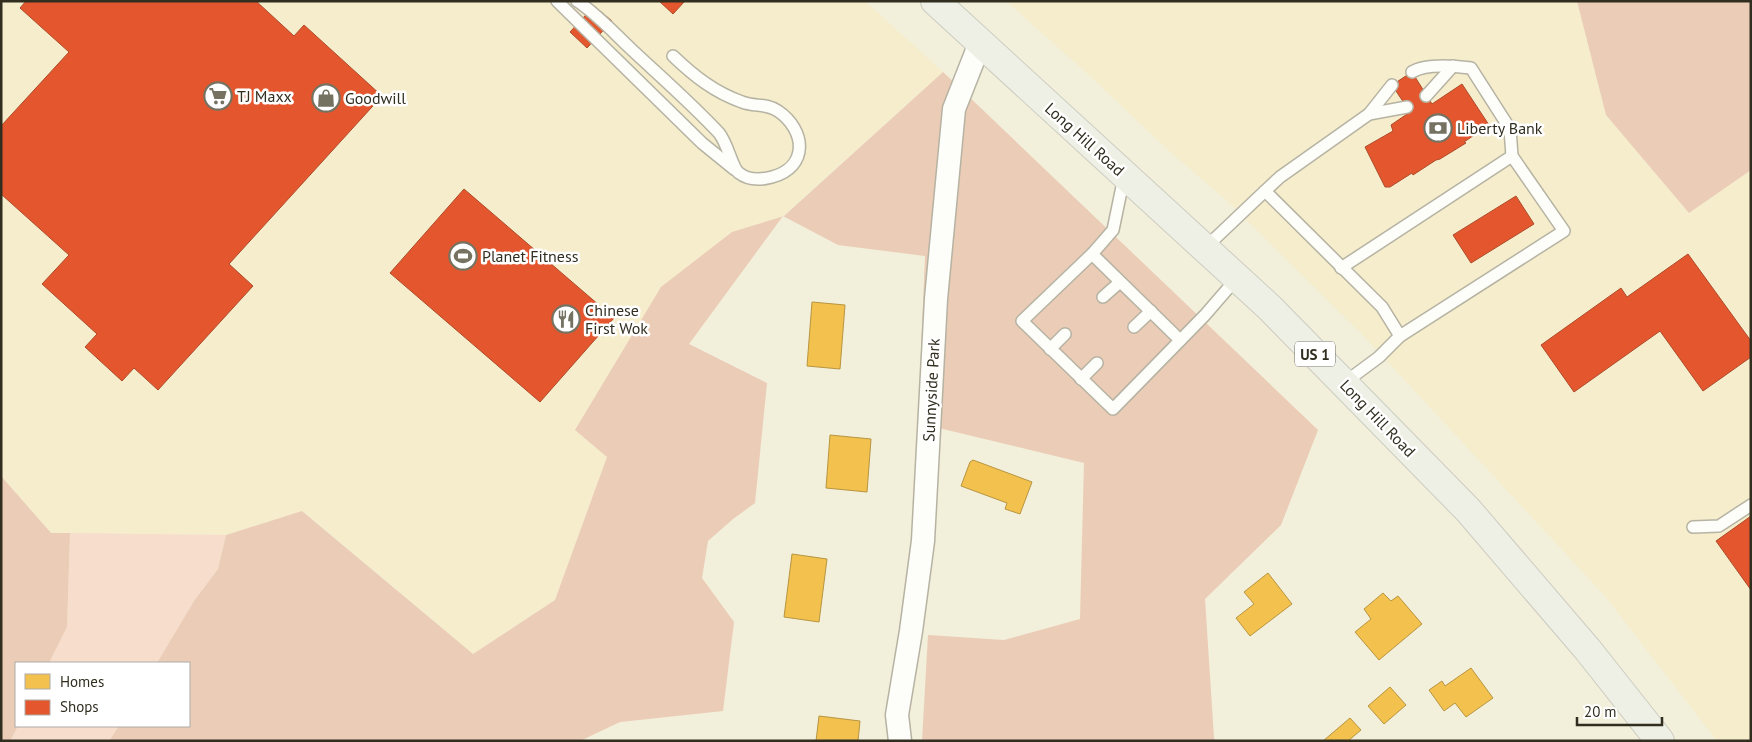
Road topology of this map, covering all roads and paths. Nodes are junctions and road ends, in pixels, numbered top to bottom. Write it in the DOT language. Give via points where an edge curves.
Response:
graph roads {
  1 [pos="557,1"];
  2 [pos="577,1"];
  3 [pos="935,1"];
  4 [pos="980,43"];
  5 [pos="673,56"];
  6 [pos="1453,66"];
  7 [pos="1412,72"];
  8 [pos="1392,85"];
  9 [pos="1426,96"];
  10 [pos="1407,108"];
  11 [pos="1369,114"];
  12 [pos="1512,156"];
  13 [pos="734,169"];
  14 [pos="1125,175"];
  15 [pos="1265,191"];
  16 [pos="1205,248"];
  17 [pos="1092,254"];
  18 [pos="1341,268"];
  19 [pos="1236,278"];
  20 [pos="1120,282"];
  21 [pos="1103,297"];
  22 [pos="1151,311"];
  23 [pos="1134,327"];
  24 [pos="1065,334"];
  25 [pos="1400,336"];
  26 [pos="1180,340"];
  27 [pos="1050,349"];
  28 [pos="1097,363"];
  29 [pos="1081,379"];
  30 [pos="1344,383"];
  31 [pos="1751,505"];
  32 [pos="1692,527"];
  33 [pos="900,741"];
  34 [pos="1660,741"];
  1 -- 13 [label="lane" via="702,143"];
  2 -- 13 [label="lane" via="720,135"];
  3 -- 4 [label="main road, Long Hill Road / US 1"];
  4 -- 14 [label="main road, Long Hill Road / US 1"];
  4 -- 33 [label="street, Sunnyside Park" via="954,109 936,299 923,541 897,715"];
  5 -- 13 [label="lane" via="711,88 742,103 778,111 797,135 799,153 790,170 756,179"];
  6 -- 7 [label="lane" via="1418,68"];
  6 -- 9 [label="lane"];
  6 -- 12 [label="lane" via="1471,68 1510,129"];
  8 -- 11 [label="lane"];
  10 -- 11 [label="lane"];
  11 -- 15 [label="lane"];
  12 -- 18 [label="lane"];
  12 -- 25 [label="lane" via="1564,231"];
  14 -- 16 [label="main road, Long Hill Road / US 1"];
  14 -- 17 [label="lane" via="1113,230"];
  15 -- 16 [label="lane"];
  15 -- 18 [label="lane"];
  16 -- 19 [label="main road, Long Hill Road / US 1"];
  17 -- 20 [label="lane"];
  17 -- 27 [label="lane" via="1022,321"];
  18 -- 25 [label="lane" via="1382,307"];
  19 -- 26 [label="lane"];
  19 -- 30 [label="main road, Long Hill Road / US 1"];
  20 -- 21 [label="lane"];
  20 -- 22 [label="lane"];
  22 -- 23 [label="lane"];
  22 -- 26 [label="lane"];
  24 -- 27 [label="lane"];
  25 -- 30 [label="lane" via="1379,357"];
  26 -- 29 [label="lane" via="1113,409"];
  27 -- 29 [label="lane"];
  28 -- 29 [label="lane"];
  30 -- 34 [label="main road, Long Hill Road / US 1" via="1468,510 1588,650"];
  31 -- 32 [label="lane" via="1719,526"];
}
